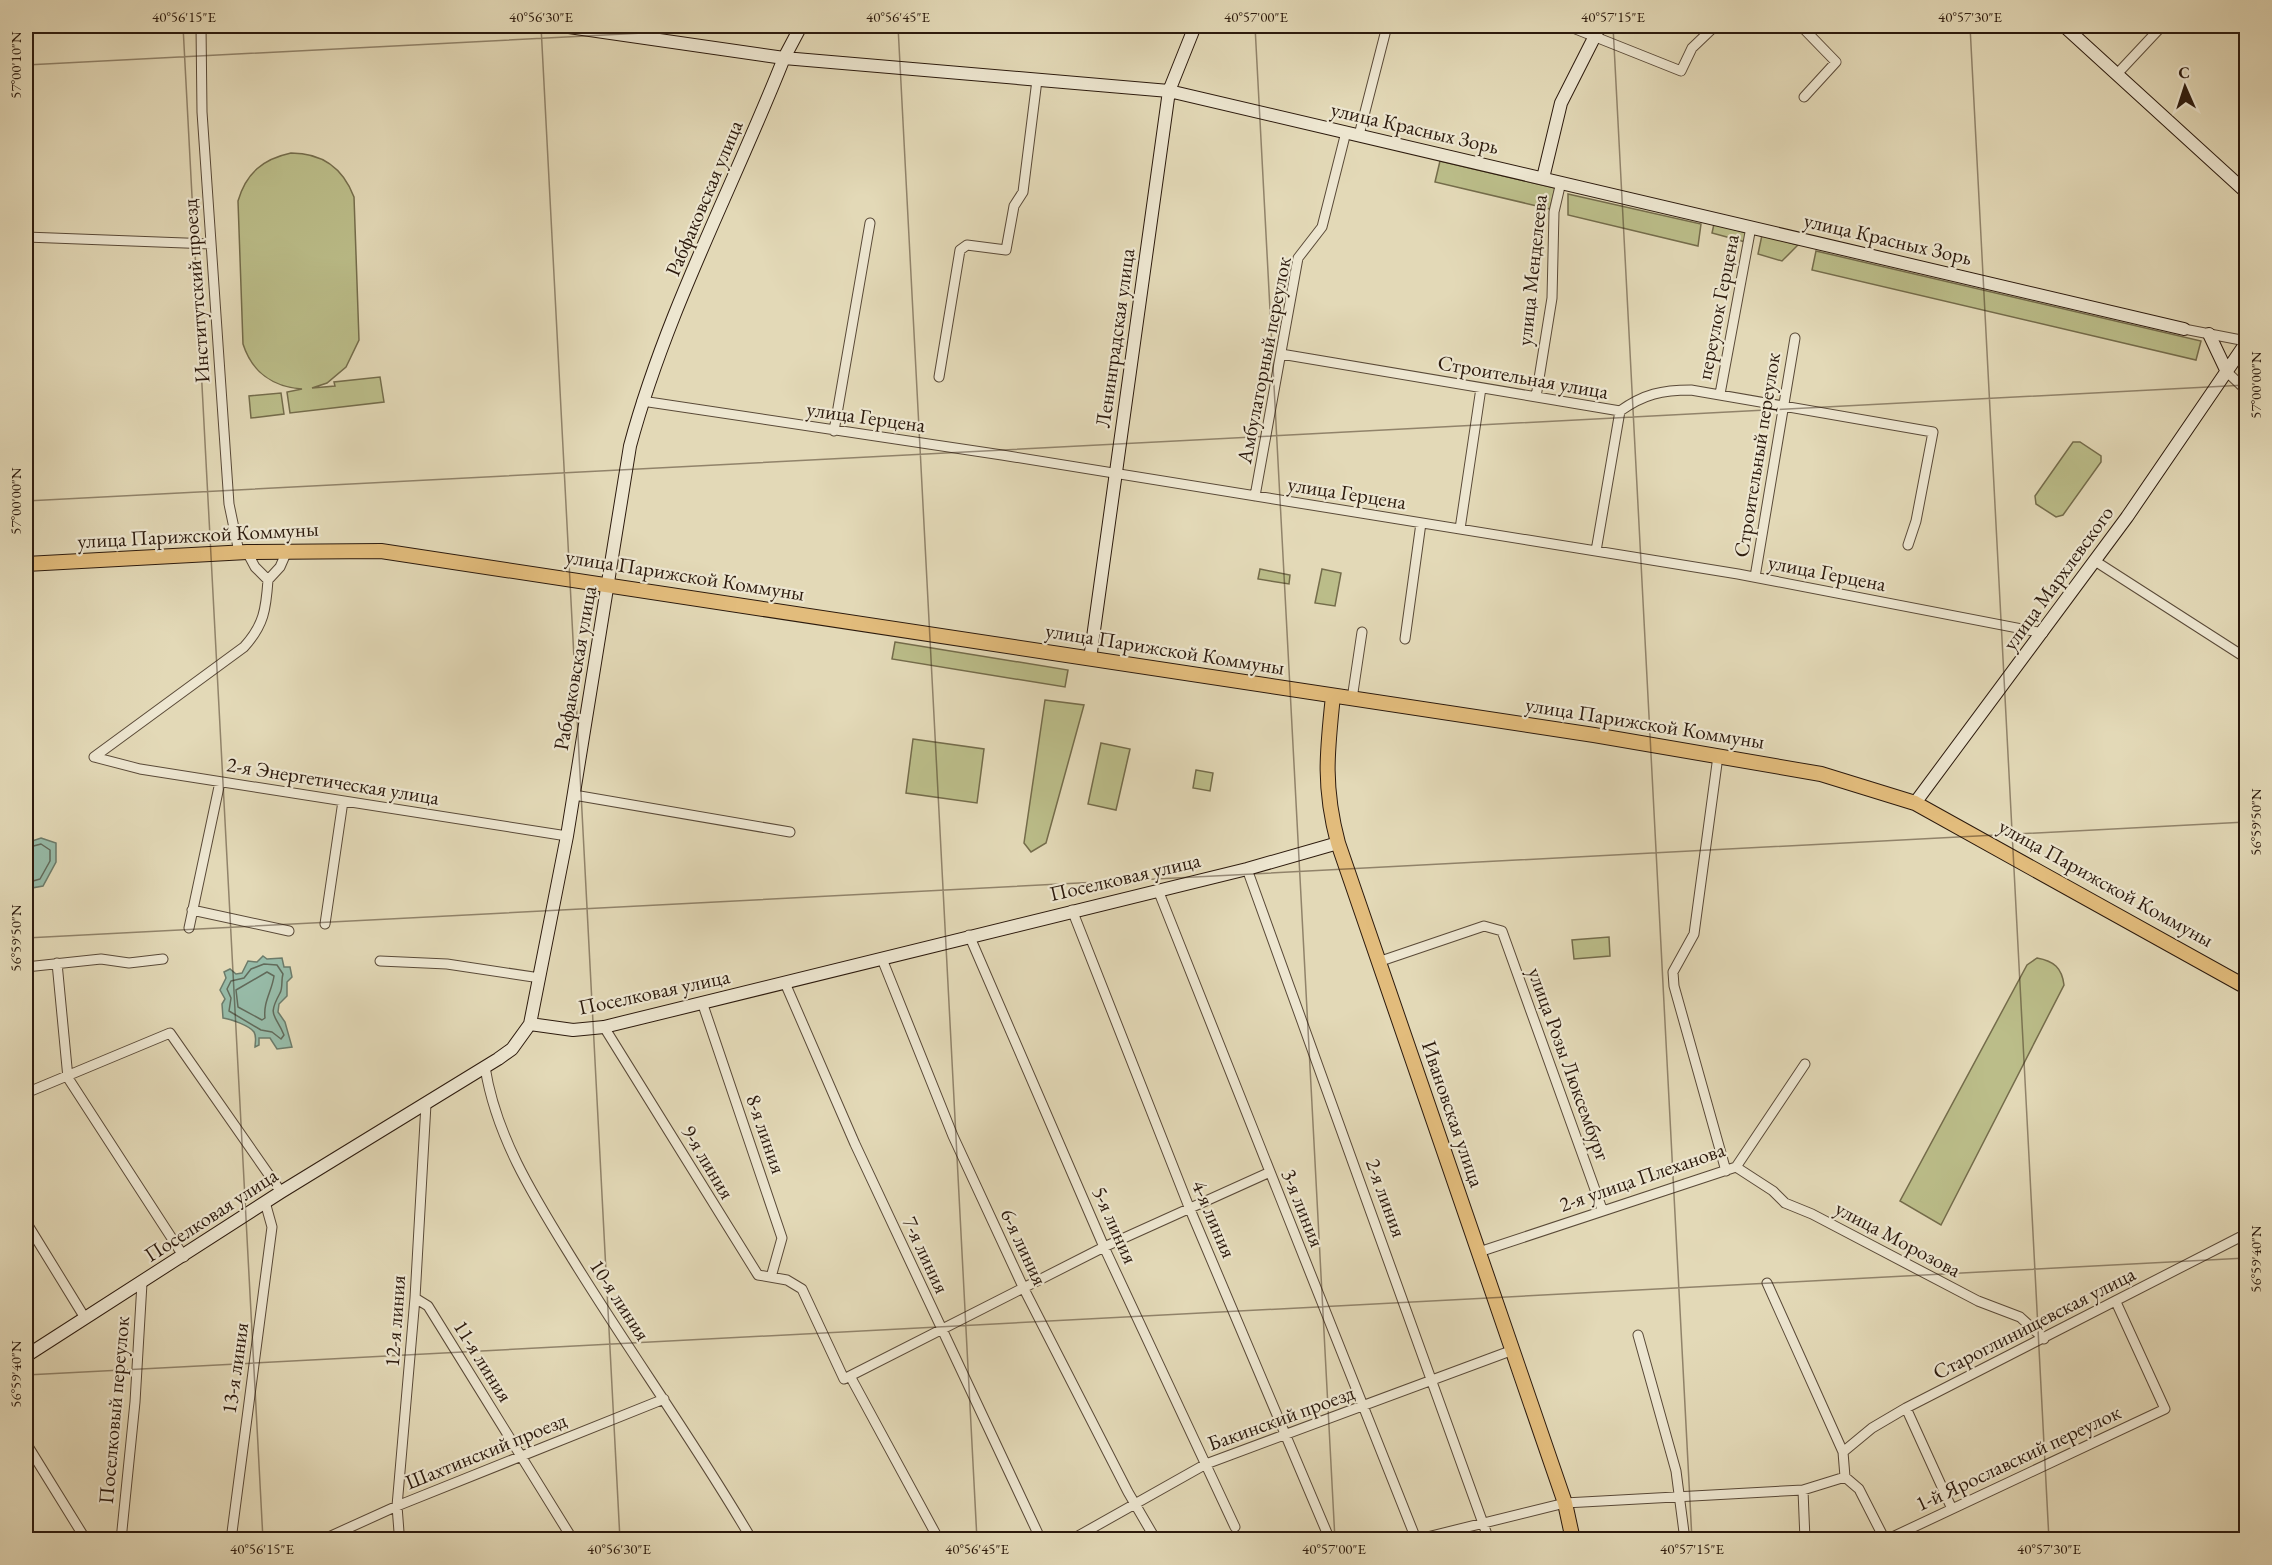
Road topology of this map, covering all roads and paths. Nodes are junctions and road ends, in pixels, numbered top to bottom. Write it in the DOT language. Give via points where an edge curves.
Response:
graph roads {
  1 [pos="201,26"];
  2 [pos="562,26"];
  3 [pos="801,26"];
  4 [pos="1195,26"];
  5 [pos="1387,26"];
  6 [pos="1568,26"];
  7 [pos="1714,26"];
  8 [pos="1801,26"];
  9 [pos="2064,26"];
  10 [pos="2162,26"];
  11 [pos="620,30"];
  12 [pos="1597,30"];
  13 [pos="784,58"];
  14 [pos="2117,74"];
  15 [pos="1036,80"];
  16 [pos="1169,91"];
  17 [pos="1804,97"];
  18 [pos="1346,132"];
  19 [pos="1359,135"];
  20 [pos="1543,178"];
  21 [pos="1561,182"];
  22 [pos="2247,192"];
  23 [pos="870,223"];
  24 [pos="1751,227"];
  25 [pos="26,237"];
  26 [pos="211,244"];
  27 [pos="2184,329"];
  28 [pos="2209,334"];
  29 [pos="1795,338"];
  30 [pos="2247,342"];
  31 [pos="1281,354"];
  32 [pos="2227,372"];
  33 [pos="939,377"];
  34 [pos="1481,388"];
  35 [pos="2247,390"];
  36 [pos="1720,394"];
  37 [pos="1536,397"];
  38 [pos="642,401"];
  39 [pos="1783,405"];
  40 [pos="1620,411"];
  41 [pos="834,431"];
  42 [pos="1116,474"];
  43 [pos="1255,496"];
  44 [pos="1421,523"];
  45 [pos="1460,529"];
  46 [pos="1908,546"];
  47 [pos="287,551"];
  48 [pos="1596,551"];
  49 [pos="243,552"];
  50 [pos="2095,561"];
  51 [pos="26,564"];
  52 [pos="1755,577"];
  53 [pos="268,580"];
  54 [pos="609,584"];
  55 [pos="1362,632"];
  56 [pos="2043,633"];
  57 [pos="1405,639"];
  58 [pos="2247,658"];
  59 [pos="1090,659"];
  60 [pos="1333,696"];
  61 [pos="1352,699"];
  62 [pos="1718,756"];
  63 [pos="220,782"];
  64 [pos="574,795"];
  65 [pos="343,801"];
  66 [pos="1915,802"];
  67 [pos="790,832"];
  68 [pos="567,836"];
  69 [pos="1338,843"];
  70 [pos="1247,868"];
  71 [pos="1158,890"];
  72 [pos="192,910"];
  73 [pos="1072,910"];
  74 [pos="325,924"];
  75 [pos="189,928"];
  76 [pos="289,930"];
  77 [pos="969,935"];
  78 [pos="882,958"];
  79 [pos="163,959"];
  80 [pos="380,961"];
  81 [pos="1378,962"];
  82 [pos="57,963"];
  83 [pos="26,968"];
  84 [pos="540,978"];
  85 [pos="785,983"];
  86 [pos="2247,987"];
  87 [pos="702,1002"];
  88 [pos="530,1024"];
  89 [pos="604,1026"];
  90 [pos="1804,1064"];
  91 [pos="485,1068"];
  92 [pos="68,1078"];
  93 [pos="26,1093"];
  94 [pos="426,1104"];
  95 [pos="1736,1167"];
  96 [pos="1726,1171"];
  97 [pos="1270,1172"];
  98 [pos="281,1192"];
  99 [pos="265,1202"];
  100 [pos="1189,1207"];
  101 [pos="1602,1209"];
  102 [pos="26,1222"];
  103 [pos="2247,1234"];
  104 [pos="2237,1241"];
  105 [pos="1104,1247"];
  106 [pos="2247,1247"];
  107 [pos="1479,1252"];
  108 [pos="184,1257"];
  109 [pos="771,1277"];
  110 [pos="142,1283"];
  111 [pos="1767,1284"];
  112 [pos="1024,1289"];
  113 [pos="415,1298"];
  114 [pos="2116,1302"];
  115 [pos="85,1318"];
  116 [pos="941,1330"];
  117 [pos="1638,1335"];
  118 [pos="2044,1339"];
  119 [pos="1513,1350"];
  120 [pos="26,1356"];
  121 [pos="847,1378"];
  122 [pos="1433,1380"];
  123 [pos="664,1399"];
  124 [pos="1363,1407"];
  125 [pos="1906,1408"];
  126 [pos="1285,1433"];
  127 [pos="26,1443"];
  128 [pos="1843,1452"];
  129 [pos="521,1457"];
  130 [pos="1206,1464"];
  131 [pos="1845,1477"];
  132 [pos="1803,1490"];
  133 [pos="1681,1496"];
  134 [pos="1134,1503"];
  135 [pos="1565,1503"];
  136 [pos="397,1506"];
  137 [pos="1952,1509"];
  138 [pos="1484,1522"];
  139 [pos="1235,1527"];
  140 [pos="86,1539"];
  141 [pos="121,1539"];
  142 [pos="231,1539"];
  143 [pos="321,1539"];
  144 [pos="403,1539"];
  145 [pos="573,1539"];
  146 [pos="752,1539"];
  147 [pos="939,1539"];
  148 [pos="1041,1539"];
  149 [pos="1071,1539"];
  150 [pos="1156,1539"];
  151 [pos="1330,1539"];
  152 [pos="1415,1539"];
  153 [pos="1489,1539"];
  154 [pos="1573,1539"];
  155 [pos="1685,1539"];
  156 [pos="1805,1539"];
  157 [pos="1885,1539"];
  1 -- 26 [label="street, Институтский проезд"];
  2 -- 11 [label="street, улица Красных Зорь"];
  3 -- 13 [label="street, Рабфаковская улица"];
  4 -- 16 [label="street, Ленинградская улица"];
  5 -- 19 [label="street"];
  6 -- 12 [label="street"];
  7 -- 12 [label="street" via="1692,48 1681,71"];
  8 -- 17 [label="street" via="1836,62"];
  9 -- 14 [label="street"];
  10 -- 14 [label="street"];
  11 -- 13 [label="street, улица Красных Зорь"];
  12 -- 20 [label="street, улица Менделеева" via="1561,103"];
  13 -- 15 [label="street, улица Красных Зорь"];
  13 -- 38 [label="street, Рабфаковская улица"];
  14 -- 22 [label="street"];
  15 -- 16 [label="street, улица Красных Зорь"];
  15 -- 33 [label="street" via="1023,192 1014,206 1006,250 967,245 960,250"];
  16 -- 18 [label="street, улица Красных Зорь"];
  16 -- 42 [label="street, Ленинградская улица"];
  18 -- 19 [label="street, улица Красных Зорь"];
  18 -- 31 [label="street, Амбулаторный переулок" via="1322,227 1298,258"];
  19 -- 20 [label="street, улица Красных Зорь"];
  20 -- 21 [label="street, улица Красных Зорь"];
  21 -- 24 [label="street, улица Красных Зорь"];
  21 -- 37 [label="street, улица Менделеева" via="1554,212 1552,298"];
  23 -- 41 [label="street"];
  24 -- 27 [label="street, улица Красных Зорь"];
  24 -- 36 [label="street, переулок Герцена"];
  25 -- 26 [label="street"];
  26 -- 49 [label="street, Институтский проезд" via="229,504"];
  27 -- 28 [label="street, улица Красных Зорь"];
  28 -- 30 [label="street, улица Красных Зорь"];
  28 -- 32 [label="street"];
  29 -- 39 [label="street, Строительный переулок"];
  30 -- 32 [label="street, улица Мархлевского"];
  31 -- 34 [label="street, Строительная улица"];
  31 -- 43 [label="street, Амбулаторный переулок"];
  32 -- 35 [label="street"];
  32 -- 50 [label="street, улица Мархлевского"];
  34 -- 37 [label="street, Строительная улица"];
  34 -- 45 [label="street"];
  36 -- 39 [label="street, Строительная улица"];
  36 -- 40 [label="street, Строительная улица" via="1662,390 1639,397"];
  37 -- 40 [label="street, Строительная улица"];
  38 -- 41 [label="street, улица Герцена"];
  38 -- 54 [label="street, Рабфаковская улица" via="630,446"];
  39 -- 46 [label="street, Строительная улица" via="1933,432"];
  39 -- 52 [label="street, Строительный переулок"];
  40 -- 48 [label="street"];
  41 -- 42 [label="street, улица Герцена"];
  42 -- 43 [label="street, улица Герцена"];
  42 -- 59 [label="street, Ленинградская улица"];
  43 -- 44 [label="street, улица Герцена"];
  44 -- 45 [label="street, улица Герцена"];
  44 -- 57 [label="street"];
  45 -- 48 [label="street, улица Герцена"];
  47 -- 49 [label="main road, улица Парижской Коммуны"];
  47 -- 53 [label="street"];
  47 -- 54 [label="main road, улица Парижской Коммуны" via="381,551"];
  48 -- 52 [label="street, улица Герцена"];
  49 -- 51 [label="main road, улица Парижской Коммуны"];
  49 -- 53 [label="street"];
  50 -- 56 [label="street, улица Мархлевского"];
  50 -- 58 [label="street"];
  52 -- 56 [label="street, улица Герцена"];
  53 -- 63 [label="street, 2-я Энергетическая улица" via="260,630 244,647 94,757"];
  54 -- 59 [label="main road, улица Парижской Коммуны"];
  54 -- 64 [label="street, Рабфаковская улица"];
  55 -- 61 [label="street"];
  56 -- 66 [label="street, улица Мархлевского"];
  59 -- 60 [label="main road, улица Парижской Коммуны"];
  60 -- 61 [label="main road, улица Парижской Коммуны"];
  60 -- 69 [label="main road, Ивановская улица" via="1325,764"];
  61 -- 62 [label="main road, улица Парижской Коммуны"];
  62 -- 66 [label="main road, улица Парижской Коммуны" via="1839,778"];
  62 -- 96 [label="street" via="1694,934 1673,972"];
  63 -- 65 [label="street, 2-я Энергетическая улица"];
  63 -- 72 [label="street"];
  64 -- 67 [label="street"];
  64 -- 68 [label="street, Рабфаковская улица"];
  65 -- 68 [label="street, 2-я Энергетическая улица"];
  65 -- 74 [label="street"];
  66 -- 86 [label="main road, улица Парижской Коммуны"];
  68 -- 84 [label="street, Рабфаковская улица"];
  69 -- 70 [label="street, Поселковая улица"];
  69 -- 81 [label="main road, Ивановская улица"];
  70 -- 71 [label="street, Поселковая улица"];
  70 -- 122 [label="street, 2-я линия"];
  71 -- 73 [label="street, Поселковая улица"];
  71 -- 97 [label="street, 3-я линия"];
  72 -- 75 [label="street"];
  72 -- 76 [label="street"];
  73 -- 77 [label="street, Поселковая улица"];
  73 -- 100 [label="street, 4-я линия"];
  77 -- 78 [label="street, Поселковая улица"];
  77 -- 105 [label="street, 5-я линия"];
  78 -- 85 [label="street, Поселковая улица"];
  78 -- 112 [label="street, 6-я линия" via="953,1136"];
  79 -- 82 [label="street"];
  80 -- 84 [label="street" via="447,964"];
  81 -- 101 [label="street, улица Розы Люксембург" via="1484,926 1502,931"];
  81 -- 107 [label="main road, Ивановская улица"];
  82 -- 83 [label="street"];
  82 -- 92 [label="street"];
  84 -- 88 [label="street, Рабфаковская улица"];
  85 -- 87 [label="street, Поселковая улица"];
  85 -- 116 [label="street, 7-я линия"];
  87 -- 89 [label="street, Поселковая улица"];
  87 -- 109 [label="street, 8-я линия" via="782,1238"];
  88 -- 89 [label="street, Поселковая улица" via="573,1030"];
  88 -- 91 [label="street, Поселковая улица" via="512,1049"];
  89 -- 109 [label="street, 9-я линия" via="746,1259 758,1275"];
  90 -- 95 [label="street, 2-я улица Плеханова"];
  91 -- 94 [label="street, Поселковая улица"];
  91 -- 123 [label="street, 10-я линия" via="500,1129 544,1212"];
  92 -- 93 [label="street"];
  92 -- 98 [label="street" via="170,1033"];
  92 -- 108 [label="street"];
  94 -- 98 [label="street, Поселковая улица"];
  94 -- 113 [label="street, 12-я линия"];
  95 -- 96 [label="street, 2-я улица Плеханова"];
  95 -- 118 [label="street, улица Морозова" via="1785,1203 1978,1301 2020,1317"];
  96 -- 101 [label="street, 2-я улица Плеханова"];
  97 -- 100 [label="street"];
  97 -- 124 [label="street, 3-я линия"];
  98 -- 99 [label="street, Поселковая улица"];
  99 -- 108 [label="street, Поселковая улица"];
  99 -- 142 [label="street, 13-я линия" via="272,1227"];
  100 -- 105 [label="street"];
  100 -- 126 [label="street, 4-я линия"];
  101 -- 107 [label="street, 2-я улица Плеханова"];
  102 -- 115 [label="street"];
  103 -- 104 [label="street, Староглинищевская улица"];
  104 -- 106 [label="street"];
  104 -- 114 [label="street, Староглинищевская улица"];
  105 -- 112 [label="street"];
  105 -- 130 [label="street, 5-я линия"];
  107 -- 119 [label="main road, Ивановская улица"];
  108 -- 110 [label="street, Поселковая улица"];
  109 -- 121 [label="street, 9-я линия" via="802,1289"];
  110 -- 115 [label="street, Поселковая улица"];
  110 -- 141 [label="street, Поселковый переулок"];
  111 -- 128 [label="street"];
  112 -- 116 [label="street"];
  112 -- 134 [label="street, 6-я линия"];
  113 -- 129 [label="street, 11-я линия" via="428,1306"];
  113 -- 136 [label="street, 12-я линия"];
  114 -- 118 [label="street, Староглинищевская улица"];
  114 -- 137 [label="street, 1-й Ярославский переулок" via="2165,1409"];
  115 -- 120 [label="street, Поселковая улица"];
  116 -- 121 [label="street"];
  116 -- 148 [label="street, 7-я линия"];
  117 -- 133 [label="street"];
  118 -- 125 [label="street, Староглинищевская улица"];
  119 -- 122 [label="street, Бакинский проезд"];
  119 -- 135 [label="main road, Ивановская улица"];
  121 -- 147 [label="street"];
  122 -- 124 [label="street, Бакинский проезд"];
  122 -- 138 [label="street, 2-я линия"];
  123 -- 129 [label="street, Шахтинский проезд"];
  123 -- 146 [label="street, 10-я линия"];
  124 -- 126 [label="street, Бакинский проезд"];
  124 -- 152 [label="street, 3-я линия"];
  125 -- 128 [label="street, Староглинищевская улица" via="1872,1428"];
  125 -- 137 [label="street"];
  126 -- 130 [label="street, Бакинский проезд"];
  126 -- 151 [label="street, 4-я линия"];
  127 -- 140 [label="street"];
  128 -- 131 [label="street"];
  129 -- 136 [label="street, Шахтинский проезд"];
  129 -- 145 [label="street, 11-я линия"];
  130 -- 134 [label="street, Бакинский проезд"];
  130 -- 139 [label="street, 5-я линия"];
  131 -- 132 [label="street"];
  131 -- 157 [label="street" via="1859,1489"];
  132 -- 133 [label="street"];
  132 -- 156 [label="street"];
  133 -- 135 [label="street"];
  133 -- 155 [label="street"];
  134 -- 149 [label="street, Бакинский проезд"];
  134 -- 150 [label="street, 6-я линия"];
  135 -- 138 [label="street"];
  135 -- 154 [label="main road, Ивановская улица"];
  136 -- 143 [label="street, Шахтинский проезд"];
  136 -- 144 [label="street, 12-я линия"];
  137 -- 157 [label="street, 1-й Ярославский переулок"];
  138 -- 152 [label="street"];
  138 -- 153 [label="street, 2-я линия"];
}
